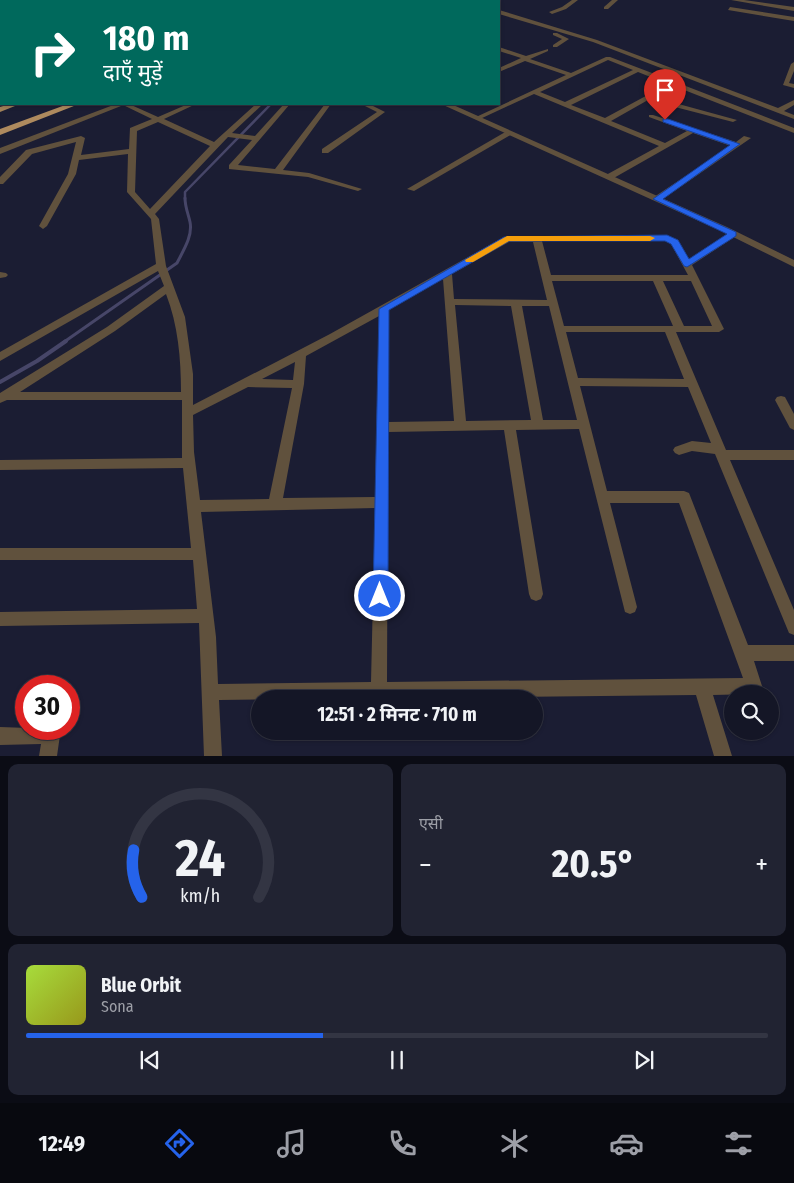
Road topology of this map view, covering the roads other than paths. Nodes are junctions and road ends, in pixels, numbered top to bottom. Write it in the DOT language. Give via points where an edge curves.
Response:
graph roads {
  1 [pos="575,0"];
  2 [pos="615,0"];
  3 [pos="734,0"];
  4 [pos="606,8"];
  5 [pos="730,8"];
  6 [pos="794,9"];
  7 [pos="500,12"];
  8 [pos="552,12"];
  9 [pos="726,15"];
  10 [pos="500,17"];
  11 [pos="794,19"];
  12 [pos="555,46"];
  13 [pos="500,48"];
  14 [pos="546,50"];
  15 [pos="525,58"];
  16 [pos="794,64"];
  17 [pos="500,70"];
  18 [pos="638,70"];
  19 [pos="571,75"];
  20 [pos="686,76"];
  21 [pos="674,84"];
  22 [pos="794,86"];
  23 [pos="534,92"];
  24 [pos="701,94"];
  25 [pos="648,98"];
  26 [pos="694,98"];
  27 [pos="687,102"];
  28 [pos="794,102"];
  29 [pos="13,105"];
  30 [pos="53,105"];
  31 [pos="72,105"];
  32 [pos="120,105"];
  33 [pos="125,105"];
  34 [pos="191,105"];
  35 [pos="259,105"];
  36 [pos="286,105"];
  37 [pos="327,105"];
  38 [pos="366,105"];
  39 [pos="447,105"];
  40 [pos="565,105"];
  41 [pos="680,106"];
  42 [pos="1,109"];
  43 [pos="778,111"];
  44 [pos="651,116"];
  45 [pos="794,117"];
  46 [pos="478,118"];
  47 [pos="158,119"];
  48 [pos="733,120"];
  49 [pos="605,121"];
  50 [pos="0,125"];
  51 [pos="693,130"];
  52 [pos="794,131"];
  53 [pos="0,132"];
  54 [pos="510,132"];
  55 [pos="230,135"];
  56 [pos="258,138"];
  57 [pos="747,138"];
  58 [pos="20,143"];
  59 [pos="736,144"];
  60 [pos="215,145"];
  61 [pos="664,145"];
  62 [pos="0,151"];
  63 [pos="132,151"];
  64 [pos="325,151"];
  65 [pos="29,152"];
  66 [pos="76,158"];
  67 [pos="277,172"];
  68 [pos="609,178"];
  69 [pos="0,182"];
  70 [pos="358,190"];
  71 [pos="411,190"];
  72 [pos="657,199"];
  73 [pos="150,214"];
  74 [pos="43,226"];
  75 [pos="733,234"];
  76 [pos="537,238"];
  77 [pos="687,264"];
  78 [pos="794,264"];
  79 [pos="447,273"];
  80 [pos="165,275"];
  81 [pos="547,278"];
  82 [pos="657,278"];
  83 [pos="694,278"];
  84 [pos="449,302"];
  85 [pos="516,303"];
  86 [pos="553,304"];
  87 [pos="384,309"];
  88 [pos="560,329"];
  89 [pos="675,329"];
  90 [pos="301,354"];
  91 [pos="0,357"];
  92 [pos="573,382"];
  93 [pos="246,383"];
  94 [pos="692,383"];
  95 [pos="298,384"];
  96 [pos="187,396"];
  97 [pos="2,397"];
  98 [pos="781,400"];
  99 [pos="188,413"];
  100 [pos="584,424"];
  101 [pos="794,424"];
  102 [pos="509,425"];
  103 [pos="538,425"];
  104 [pos="460,426"];
  105 [pos="382,427"];
  106 [pos="679,450"];
  107 [pos="720,452"];
  108 [pos="794,455"];
  109 [pos="190,463"];
  110 [pos="0,465"];
  111 [pos="602,497"];
  112 [pos="382,502"];
  113 [pos="275,504"];
  114 [pos="194,506"];
  115 [pos="0,554"];
  116 [pos="199,554"];
  117 [pos="536,594"];
  118 [pos="630,607"];
  119 [pos="206,616"];
  120 [pos="0,619"];
  121 [pos="794,628"];
  122 [pos="743,653"];
  123 [pos="794,653"];
  124 [pos="702,687"];
  125 [pos="379,690"];
  126 [pos="210,692"];
  127 [pos="251,692"];
  128 [pos="0,736"];
  129 [pos="48,756"];
  130 [pos="213,756"];
  131 [pos="723,756"];
  1 -- 8 [label="street"];
  2 -- 4 [label="street"];
  3 -- 5 [label="street"];
  3 -- 6 [label="street"];
  5 -- 9 [label="street"];
  5 -- 11 [label="street"];
  7 -- 20 [label="street" via="595,41"];
  10 -- 12 [label="street" via="565,37 565,42"];
  13 -- 15 [label="street"];
  14 -- 15 [label="street"];
  15 -- 17 [label="street"];
  15 -- 19 [label="street"];
  16 -- 22 [label="street" via="785,84"];
  18 -- 19 [label="street" via="608,58"];
  18 -- 21 [label="street"];
  18 -- 40 [label="street"];
  19 -- 23 [label="street"];
  20 -- 21 [label="street"];
  20 -- 43 [label="street"];
  21 -- 24 [label="street"];
  21 -- 25 [label="street"];
  23 -- 40 [label="street"];
  23 -- 46 [label="street"];
  24 -- 26 [label="street"];
  24 -- 52 [label="street"];
  25 -- 41 [label="street"];
  25 -- 49 [label="street"];
  27 -- 41 [label="street"];
  28 -- 43 [label="street"];
  29 -- 42 [label="main road"];
  30 -- 50 [label="highway"];
  31 -- 53 [label="highway"];
  32 -- 58 [label="street"];
  33 -- 47 [label="street"];
  34 -- 47 [label="street"];
  35 -- 55 [label="street"];
  36 -- 56 [label="street"];
  37 -- 67 [label="street"];
  38 -- 64 [label="street" via="382,112"];
  39 -- 46 [label="street"];
  40 -- 49 [label="street"];
  41 -- 48 [label="street"];
  43 -- 45 [label="street"];
  44 -- 51 [label="street"];
  46 -- 54 [label="street"];
  47 -- 60 [label="street"];
  47 -- 63 [label="street" via="133,130"];
  49 -- 61 [label="street"];
  51 -- 59 [label="street"];
  51 -- 61 [label="street"];
  54 -- 68 [label="street"];
  54 -- 71 [label="street"];
  55 -- 56 [label="street"];
  55 -- 60 [label="street"];
  56 -- 67 [label="street" via="232,167"];
  57 -- 59 [label="street"];
  58 -- 62 [label="street"];
  58 -- 65 [label="street"];
  59 -- 72 [label="street"];
  60 -- 73 [label="street"];
  61 -- 68 [label="street"];
  63 -- 66 [label="street"];
  63 -- 73 [label="street" via="131,192"];
  65 -- 66 [label="street" via="82,138"];
  65 -- 69 [label="street"];
  66 -- 74 [label="street" via="72,174"];
  67 -- 70 [label="street" via="309,175"];
  68 -- 72 [label="street"];
  72 -- 75 [label="street"];
  73 -- 80 [label="street" via="155,220"];
  75 -- 77 [label="street"];
  75 -- 78 [label="street"];
  76 -- 77 [label="street" via="667,238 674,242"];
  76 -- 79 [label="street" via="507,239"];
  76 -- 81 [label="street"];
  77 -- 83 [label="street"];
  79 -- 84 [label="street"];
  79 -- 87 [label="street"];
  80 -- 91 [label="street"];
  80 -- 96 [label="street" via="180,317"];
  80 -- 97 [label="street" via="111,328"];
  81 -- 82 [label="street"];
  81 -- 86 [label="street"];
  82 -- 83 [label="street"];
  82 -- 89 [label="street"];
  83 -- 89 [label="street" via="718,329"];
  84 -- 85 [label="street"];
  84 -- 104 [label="street"];
  85 -- 86 [label="street"];
  85 -- 103 [label="street"];
  86 -- 88 [label="street"];
  87 -- 90 [label="street"];
  87 -- 105 [label="street"];
  88 -- 89 [label="street"];
  88 -- 92 [label="street"];
  89 -- 94 [label="street"];
  90 -- 93 [label="street"];
  90 -- 95 [label="street"];
  92 -- 94 [label="street"];
  92 -- 100 [label="street"];
  93 -- 95 [label="street"];
  93 -- 99 [label="street"];
  94 -- 107 [label="street"];
  95 -- 113 [label="street"];
  96 -- 97 [label="street"];
  96 -- 99 [label="street"];
  98 -- 101 [label="street"];
  99 -- 109 [label="street"];
  100 -- 103 [label="street"];
  100 -- 111 [label="street"];
  102 -- 103 [label="street"];
  102 -- 104 [label="street"];
  102 -- 117 [label="street"];
  104 -- 105 [label="street"];
  105 -- 112 [label="street"];
  106 -- 107 [label="street" via="692,446"];
  107 -- 108 [label="street"];
  107 -- 121 [label="street"];
  109 -- 110 [label="street"];
  109 -- 114 [label="street"];
  111 -- 118 [label="street"];
  111 -- 122 [label="street" via="684,497"];
  112 -- 113 [label="street"];
  112 -- 125 [label="street"];
  113 -- 114 [label="street"];
  114 -- 116 [label="street"];
  115 -- 116 [label="street"];
  116 -- 119 [label="street"];
  119 -- 120 [label="street"];
  119 -- 126 [label="street"];
  122 -- 123 [label="street"];
  122 -- 124 [label="street" via="754,686"];
  124 -- 125 [label="street"];
  124 -- 131 [label="street"];
  126 -- 127 [label="street"];
  126 -- 130 [label="street"];
  128 -- 129 [label="street" via="50,735"];
}
